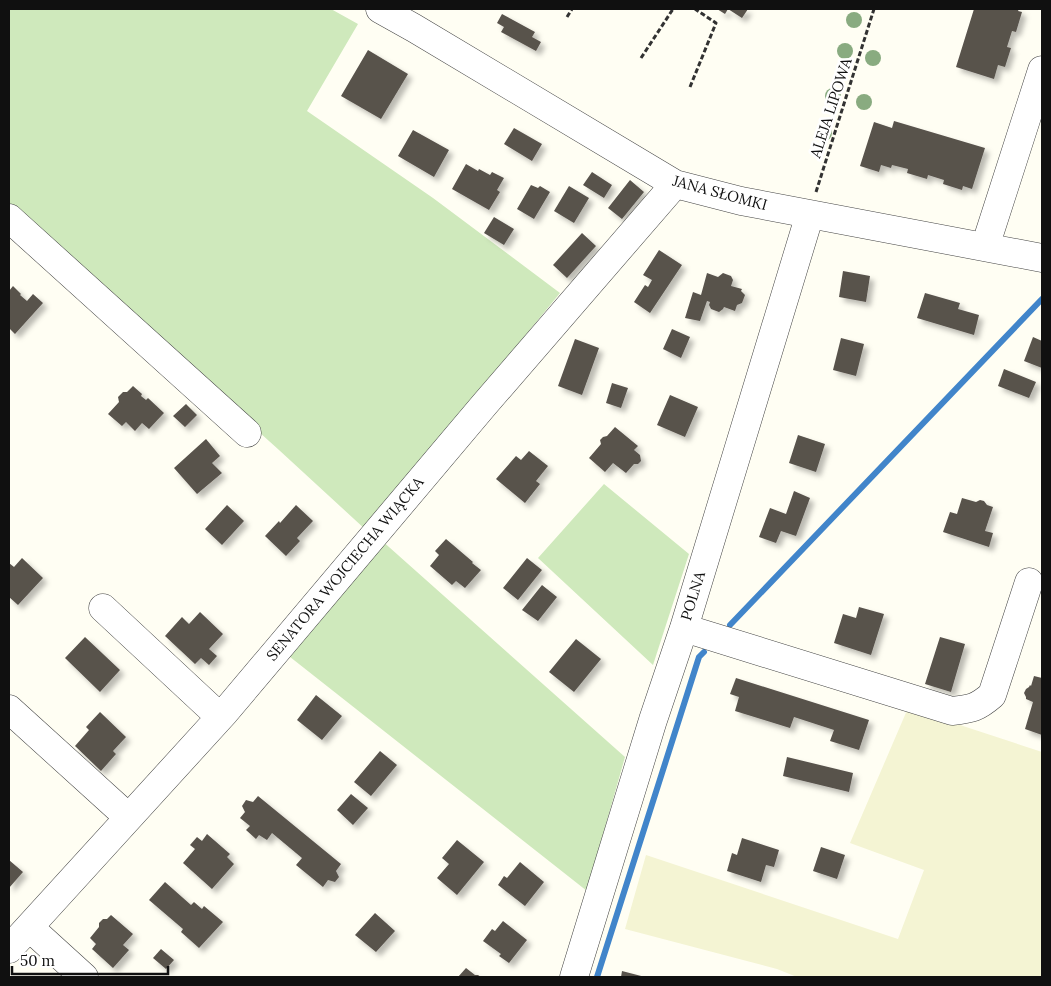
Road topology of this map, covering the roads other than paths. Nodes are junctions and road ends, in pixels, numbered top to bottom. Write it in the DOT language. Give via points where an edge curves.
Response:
graph roads {
  1 [pos="380,9"];
  2 [pos="419,18"];
  3 [pos="1042,70"];
  4 [pos="675,184"];
  5 [pos="810,214"];
  6 [pos="9,218"];
  7 [pos="985,247"];
  8 [pos="1042,258"];
  9 [pos="247,433"];
  10 [pos="1029,582"];
  11 [pos="103,608"];
  12 [pos="684,628"];
  13 [pos="9,710"];
  14 [pos="220,717"];
  15 [pos="128,817"];
  16 [pos="29,927"];
  17 [pos="9,949"];
  18 [pos="84,977"];
  19 [pos="574,977"];
  1 -- 2 [label="street, JANA SŁOMKI"];
  2 -- 4 [label="street, JANA SŁOMKI"];
  3 -- 7 [label="street"];
  4 -- 5 [label="street, JANA SŁOMKI"];
  4 -- 14 [label="street, SENATORA WOJCIECHA WIĄCKA"];
  5 -- 7 [label="street, JANA SŁOMKI"];
  5 -- 12 [label="street, POLNA"];
  6 -- 9 [label="street"];
  7 -- 8 [label="street, JANA SŁOMKI"];
  10 -- 12 [label="street" via="992,695 981,705 965,710 952,711"];
  11 -- 14 [label="street"];
  12 -- 19 [label="street, POLNA"];
  13 -- 15 [label="street"];
  14 -- 15 [label="street, SENATORA WOJCIECHA WIĄCKA"];
  15 -- 16 [label="street, SENATORA WOJCIECHA WIĄCKA"];
  16 -- 17 [label="street, SENATORA WOJCIECHA WIĄCKA"];
  16 -- 18 [label="street"];
}
